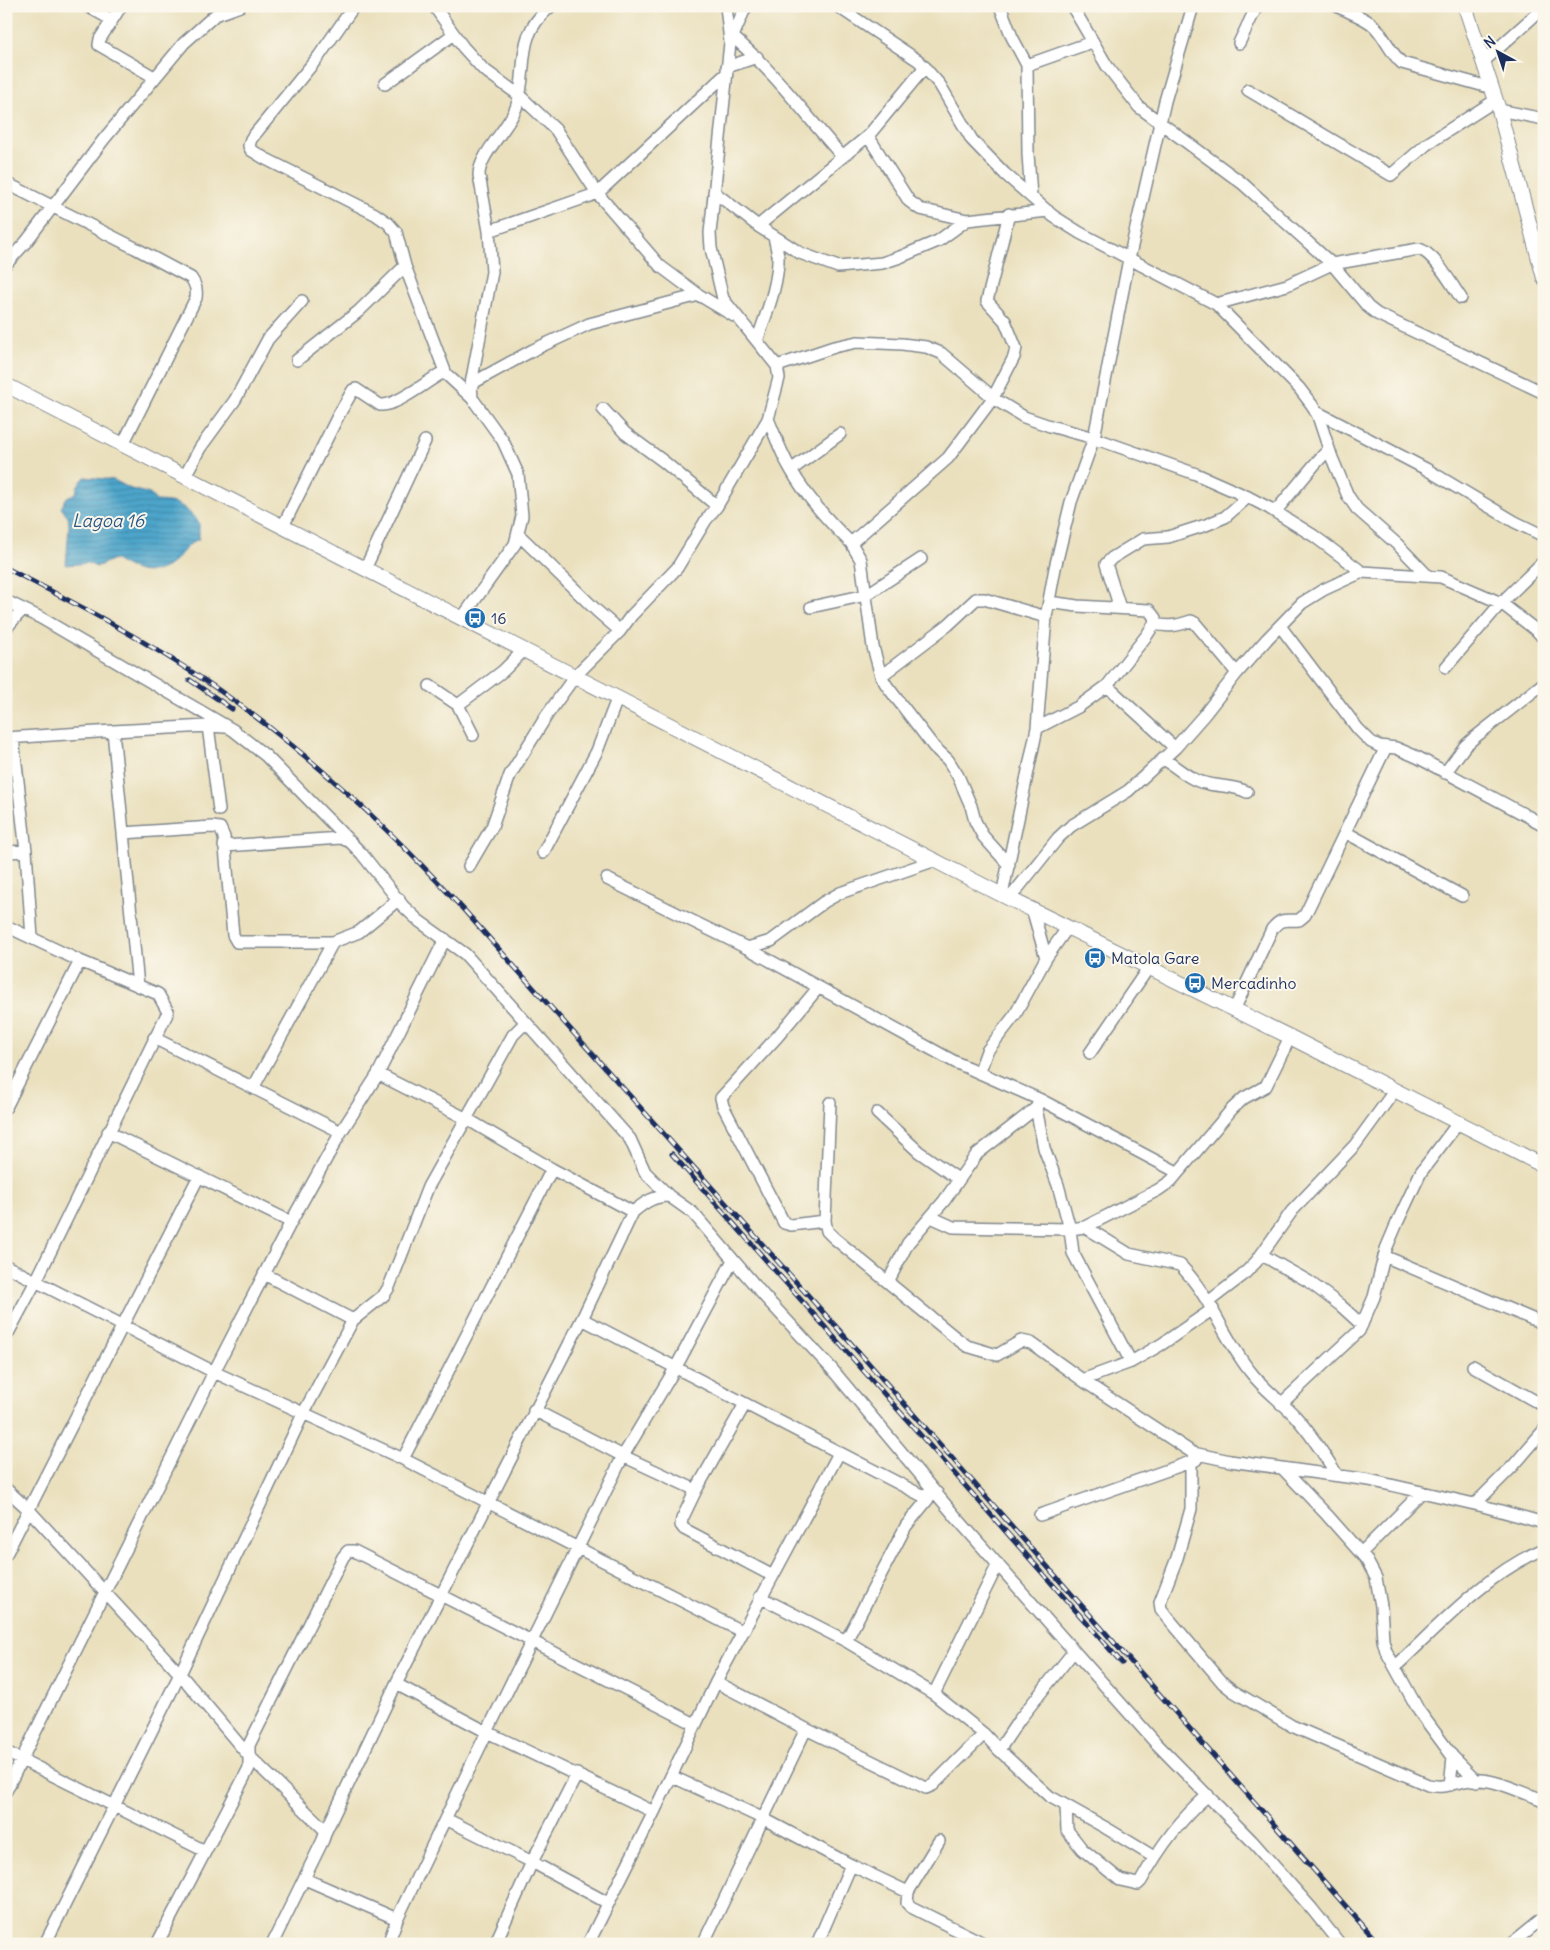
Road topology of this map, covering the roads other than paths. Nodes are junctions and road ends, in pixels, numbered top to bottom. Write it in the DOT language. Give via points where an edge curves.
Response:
graph roads {
  1 [pos="87,6"];
  2 [pos="121,6"];
  3 [pos="240,6"];
  4 [pos="354,6"];
  5 [pos="434,6"];
  6 [pos="551,6"];
  7 [pos="726,6"];
  8 [pos="746,6"];
  9 [pos="837,6"];
  10 [pos="1000,6"];
  11 [pos="1072,6"];
  12 [pos="1194,6"];
  13 [pos="1257,6"];
  14 [pos="1337,6"];
  15 [pos="1465,6"];
  16 [pos="1544,8"];
  17 [pos="112,20"];
  18 [pos="454,34"];
  19 [pos="732,40"];
  20 [pos="1092,42"];
  21 [pos="1239,44"];
  22 [pos="756,57"];
  23 [pos="1484,61"];
  24 [pos="1027,65"];
  25 [pos="925,67"];
  26 [pos="727,71"];
  27 [pos="154,77"];
  28 [pos="385,84"];
  29 [pos="1248,90"];
  30 [pos="519,96"];
  31 [pos="1496,99"];
  32 [pos="1544,119"];
  33 [pos="1160,122"];
  34 [pos="868,136"];
  35 [pos="842,156"];
  36 [pos="6,183"];
  37 [pos="714,192"];
  38 [pos="597,193"];
  39 [pos="1031,196"];
  40 [pos="53,207"];
  41 [pos="1048,211"];
  42 [pos="1009,214"];
  43 [pos="968,220"];
  44 [pos="758,226"];
  45 [pos="489,231"];
  46 [pos="774,236"];
  47 [pos="1539,244"];
  48 [pos="1130,259"];
  49 [pos="6,264"];
  50 [pos="1332,264"];
  51 [pos="405,266"];
  52 [pos="1544,278"];
  53 [pos="699,295"];
  54 [pos="1462,298"];
  55 [pos="302,301"];
  56 [pos="1216,304"];
  57 [pos="738,318"];
  58 [pos="757,341"];
  59 [pos="297,360"];
  60 [pos="776,366"];
  61 [pos="446,374"];
  62 [pos="471,384"];
  63 [pos="6,385"];
  64 [pos="1544,394"];
  65 [pos="472,398"];
  66 [pos="993,398"];
  67 [pos="603,409"];
  68 [pos="1315,411"];
  69 [pos="768,419"];
  70 [pos="840,434"];
  71 [pos="1094,438"];
  72 [pos="425,441"];
  73 [pos="123,444"];
  74 [pos="1329,449"];
  75 [pos="790,470"];
  76 [pos="185,476"];
  77 [pos="1248,497"];
  78 [pos="717,506"];
  79 [pos="1275,512"];
  80 [pos="284,526"];
  81 [pos="518,534"];
  82 [pos="1544,536"];
  83 [pos="851,543"];
  84 [pos="920,559"];
  85 [pos="1544,560"];
  86 [pos="365,569"];
  87 [pos="1362,572"];
  88 [pos="1428,576"];
  89 [pos="866,594"];
  90 [pos="6,601"];
  91 [pos="1049,602"];
  92 [pos="1501,603"];
  93 [pos="811,607"];
  94 [pos="1120,608"];
  95 [pos="23,609"];
  96 [pos="1046,617"];
  97 [pos="462,618"];
  98 [pos="1154,624"];
  99 [pos="1280,626"];
  100 [pos="6,628"];
  101 [pos="620,631"];
  102 [pos="1544,639"];
  103 [pos="524,650"];
  104 [pos="1446,667"];
  105 [pos="1237,673"];
  106 [pos="576,676"];
  107 [pos="881,676"];
  108 [pos="1544,683"];
  109 [pos="430,686"];
  110 [pos="1107,686"];
  111 [pos="618,699"];
  112 [pos="458,704"];
  113 [pos="208,726"];
  114 [pos="226,728"];
  115 [pos="1037,728"];
  116 [pos="113,731"];
  117 [pos="473,735"];
  118 [pos="10,738"];
  119 [pos="1386,747"];
  120 [pos="1175,748"];
  121 [pos="1164,758"];
  122 [pos="1445,773"];
  123 [pos="1247,792"];
  124 [pos="219,810"];
  125 [pos="1544,824"];
  126 [pos="1345,832"];
  127 [pos="123,833"];
  128 [pos="348,842"];
  129 [pos="224,846"];
  130 [pos="26,851"];
  131 [pos="6,852"];
  132 [pos="543,853"];
  133 [pos="936,860"];
  134 [pos="1009,864"];
  135 [pos="469,866"];
  136 [pos="607,879"];
  137 [pos="1006,896"];
  138 [pos="1462,896"];
  139 [pos="399,898"];
  140 [pos="1032,908"];
  141 [pos="6,926"];
  142 [pos="1068,927"];
  143 [pos="32,938"];
  144 [pos="445,939"];
  145 [pos="332,942"];
  146 [pos="746,948"];
  147 [pos="1046,958"];
  148 [pos="80,961"];
  149 [pos="1149,967"];
  150 [pos="138,986"];
  151 [pos="818,988"];
  152 [pos="1234,1010"];
  153 [pos="526,1022"];
  154 [pos="1290,1037"];
  155 [pos="154,1038"];
  156 [pos="1090,1053"];
  157 [pos="979,1073"];
  158 [pos="378,1074"];
  159 [pos="253,1088"];
  160 [pos="1395,1090"];
  161 [pos="830,1103"];
  162 [pos="1038,1104"];
  163 [pos="6,1107"];
  164 [pos="877,1114"];
  165 [pos="467,1119"];
  166 [pos="1458,1123"];
  167 [pos="108,1132"];
  168 [pos="341,1132"];
  169 [pos="1544,1166"];
  170 [pos="552,1168"];
  171 [pos="1177,1172"];
  172 [pos="199,1176"];
  173 [pos="958,1178"];
  174 [pos="669,1196"];
  175 [pos="633,1212"];
  176 [pos="931,1217"];
  177 [pos="825,1221"];
  178 [pos="291,1222"];
  179 [pos="1085,1227"];
  180 [pos="1070,1229"];
  181 [pos="1262,1255"];
  182 [pos="1384,1256"];
  183 [pos="733,1260"];
  184 [pos="6,1266"];
  185 [pos="264,1274"];
  186 [pos="36,1281"];
  187 [pos="888,1282"];
  188 [pos="1210,1306"];
  189 [pos="582,1319"];
  190 [pos="353,1320"];
  191 [pos="1544,1324"];
  192 [pos="1362,1325"];
  193 [pos="124,1326"];
  194 [pos="6,1337"];
  195 [pos="1131,1362"];
  196 [pos="1473,1366"];
  197 [pos="676,1367"];
  198 [pos="214,1372"];
  199 [pos="1082,1380"];
  200 [pos="745,1404"];
  201 [pos="1281,1404"];
  202 [pos="1544,1406"];
  203 [pos="534,1410"];
  204 [pos="303,1414"];
  205 [pos="1544,1430"];
  206 [pos="839,1453"];
  207 [pos="623,1456"];
  208 [pos="1207,1456"];
  209 [pos="403,1459"];
  210 [pos="1191,1462"];
  211 [pos="1282,1468"];
  212 [pos="1337,1474"];
  213 [pos="6,1489"];
  214 [pos="696,1490"];
  215 [pos="1422,1492"];
  216 [pos="928,1496"];
  217 [pos="487,1502"];
  218 [pos="1475,1504"];
  219 [pos="28,1509"];
  220 [pos="1040,1515"];
  221 [pos="1544,1523"];
  222 [pos="578,1549"];
  223 [pos="1544,1549"];
  224 [pos="1361,1553"];
  225 [pos="6,1554"];
  226 [pos="998,1564"];
  227 [pos="773,1576"];
  228 [pos="104,1592"];
  229 [pos="442,1596"];
  230 [pos="760,1598"];
  231 [pos="743,1632"];
  232 [pos="532,1642"];
  233 [pos="846,1642"];
  234 [pos="1074,1651"];
  235 [pos="1395,1667"];
  236 [pos="180,1674"];
  237 [pos="716,1682"];
  238 [pos="396,1684"];
  239 [pos="934,1694"];
  240 [pos="696,1724"];
  241 [pos="806,1730"];
  242 [pos="487,1732"];
  243 [pos="984,1734"];
  244 [pos="999,1750"];
  245 [pos="6,1752"];
  246 [pos="248,1755"];
  247 [pos="1453,1757"];
  248 [pos="22,1759"];
  249 [pos="577,1774"];
  250 [pos="671,1776"];
  251 [pos="1477,1780"];
  252 [pos="1450,1785"];
  253 [pos="6,1791"];
  254 [pos="1208,1796"];
  255 [pos="1544,1800"];
  256 [pos="113,1806"];
  257 [pos="1066,1806"];
  258 [pos="654,1812"];
  259 [pos="446,1819"];
  260 [pos="764,1819"];
  261 [pos="326,1831"];
  262 [pos="939,1841"];
  263 [pos="205,1850"];
  264 [pos="1154,1857"];
  265 [pos="532,1862"];
  266 [pos="851,1865"];
  267 [pos="305,1879"];
  268 [pos="908,1892"];
  269 [pos="608,1903"];
  270 [pos="1544,1917"];
  271 [pos="397,1919"];
  272 [pos="45,1944"];
  273 [pos="158,1944"];
  274 [pos="272,1944"];
  275 [pos="388,1944"];
  276 [pos="495,1944"];
  277 [pos="588,1944"];
  278 [pos="703,1944"];
  279 [pos="818,1944"];
  280 [pos="985,1944"];
  281 [pos="1340,1944"];
  282 [pos="1511,1944"];
  1 -- 17 [label="street"];
  2 -- 17 [label="street"];
  3 -- 27 [label="street" via="215,15 199,28"];
  4 -- 51 [label="street" via="251,139 249,146 264,158 388,223 396,232"];
  5 -- 18 [label="street"];
  6 -- 30 [label="street" via="535,21 529,32"];
  7 -- 19 [label="street"];
  8 -- 19 [label="street"];
  9 -- 25 [label="street"];
  10 -- 24 [label="street"];
  11 -- 20 [label="street"];
  12 -- 33 [label="street"];
  13 -- 21 [label="street"];
  14 -- 31 [label="street" via="1372,24 1402,63"];
  15 -- 23 [label="street"];
  16 -- 23 [label="street"];
  17 -- 27 [label="street" via="99,45"];
  18 -- 28 [label="street"];
  18 -- 30 [label="street" via="483,69"];
  19 -- 22 [label="street"];
  19 -- 26 [label="street"];
  20 -- 24 [label="street"];
  20 -- 33 [label="street" via="1139,107"];
  22 -- 26 [label="street"];
  22 -- 35 [label="street"];
  23 -- 31 [label="street"];
  24 -- 39 [label="street"];
  25 -- 34 [label="street"];
  25 -- 39 [label="street" via="940,85 972,140"];
  26 -- 37 [label="street"];
  26 -- 38 [label="street"];
  27 -- 40 [label="street"];
  29 -- 31 [label="street" via="1391,175 1427,144"];
  30 -- 38 [label="street" via="556,130"];
  30 -- 45 [label="street" via="511,118 479,166"];
  31 -- 32 [label="street"];
  31 -- 47 [label="street"];
  33 -- 48 [label="street"];
  33 -- 50 [label="street" via="1242,183"];
  34 -- 35 [label="street"];
  34 -- 43 [label="street" via="914,205"];
  35 -- 44 [label="street"];
  36 -- 40 [label="street"];
  37 -- 44 [label="street"];
  37 -- 57 [label="street" via="711,248 723,298"];
  38 -- 45 [label="street"];
  38 -- 53 [label="street" via="660,266"];
  39 -- 41 [label="street"];
  40 -- 49 [label="street"];
  40 -- 73 [label="street" via="192,278 196,286 196,298"];
  41 -- 42 [label="street"];
  41 -- 48 [label="street" via="1080,233"];
  42 -- 43 [label="street"];
  42 -- 66 [label="street" via="987,301 1005,321 1016,348"];
  43 -- 46 [label="street" via="938,241 900,257 882,263 838,267 800,253"];
  44 -- 46 [label="street"];
  45 -- 62 [label="street" via="492,272"];
  46 -- 58 [label="street" via="778,256 774,286"];
  47 -- 52 [label="street"];
  48 -- 56 [label="street"];
  48 -- 71 [label="street"];
  50 -- 54 [label="street" via="1419,249 1432,258"];
  50 -- 56 [label="street" via="1286,285"];
  50 -- 64 [label="street" via="1377,314"];
  51 -- 59 [label="street" via="359,310"];
  51 -- 61 [label="street"];
  53 -- 57 [label="street"];
  53 -- 62 [label="street" via="589,324"];
  55 -- 76 [label="street" via="268,339 235,400 200,448"];
  56 -- 68 [label="street" via="1299,388"];
  57 -- 58 [label="street"];
  58 -- 60 [label="street"];
  60 -- 66 [label="street" via="857,342 926,347 941,353"];
  60 -- 69 [label="street" via="779,378"];
  61 -- 65 [label="street"];
  61 -- 80 [label="street" via="440,374 384,406 353,390"];
  62 -- 65 [label="street"];
  63 -- 73 [label="street"];
  65 -- 81 [label="street" via="503,441 518,474 522,516"];
  66 -- 71 [label="street" via="1024,417"];
  66 -- 83 [label="street" via="948,458"];
  67 -- 78 [label="street" via="625,433"];
  68 -- 74 [label="street"];
  68 -- 82 [label="street"];
  69 -- 75 [label="street"];
  69 -- 78 [label="street"];
  70 -- 75 [label="street"];
  71 -- 77 [label="street" via="1196,474"];
  71 -- 91 [label="street" via="1071,502"];
  72 -- 86 [label="street"];
  73 -- 76 [label="street"];
  74 -- 79 [label="street"];
  74 -- 88 [label="street" via="1356,509"];
  75 -- 83 [label="street" via="818,509"];
  76 -- 80 [label="street"];
  77 -- 79 [label="street"];
  77 -- 94 [label="street" via="1225,517 1168,537 1143,539 1112,558 1106,564"];
  78 -- 101 [label="street" via="677,568"];
  79 -- 87 [label="street"];
  80 -- 86 [label="street"];
  81 -- 97 [label="street" via="516,544"];
  81 -- 101 [label="street"];
  83 -- 89 [label="street" via="861,560"];
  84 -- 89 [label="street"];
  85 -- 92 [label="street"];
  86 -- 97 [label="street"];
  87 -- 88 [label="street"];
  87 -- 99 [label="street" via="1302,603"];
  88 -- 92 [label="street" via="1441,577"];
  89 -- 93 [label="street"];
  89 -- 107 [label="street"];
  90 -- 95 [label="street"];
  91 -- 94 [label="street"];
  91 -- 96 [label="street"];
  92 -- 102 [label="street"];
  92 -- 104 [label="street"];
  94 -- 98 [label="street" via="1149,610 1155,618"];
  95 -- 100 [label="street"];
  95 -- 114 [label="street"];
  96 -- 107 [label="street" via="976,599 948,625"];
  96 -- 115 [label="street"];
  97 -- 103 [label="street"];
  98 -- 105 [label="street" via="1176,627 1195,622"];
  98 -- 110 [label="street"];
  99 -- 105 [label="street"];
  99 -- 119 [label="street" via="1358,729 1370,742"];
  101 -- 106 [label="street"];
  103 -- 106 [label="street"];
  103 -- 112 [label="street" via="503,671"];
  105 -- 120 [label="street"];
  106 -- 111 [label="street"];
  106 -- 135 [label="street" via="510,775 492,827"];
  107 -- 134 [label="street" via="934,747 948,760 983,836"];
  108 -- 122 [label="street" via="1470,742"];
  109 -- 112 [label="street"];
  110 -- 115 [label="street" via="1078,707"];
  110 -- 120 [label="street"];
  111 -- 132 [label="street" via="597,751"];
  111 -- 133 [label="street"];
  112 -- 117 [label="street"];
  113 -- 114 [label="street"];
  113 -- 116 [label="street"];
  113 -- 124 [label="street"];
  114 -- 128 [label="street" via="266,756"];
  115 -- 134 [label="street"];
  116 -- 118 [label="street"];
  116 -- 127 [label="street"];
  118 -- 130 [label="street"];
  119 -- 122 [label="street" via="1403,751"];
  119 -- 126 [label="street"];
  120 -- 121 [label="street"];
  121 -- 123 [label="street" via="1202,783 1237,787"];
  121 -- 137 [label="street" via="1128,791 1070,826"];
  122 -- 125 [label="street"];
  126 -- 138 [label="street"];
  126 -- 152 [label="street" via="1305,915 1299,920 1285,919 1272,929"];
  127 -- 129 [label="street" via="220,828"];
  127 -- 150 [label="street"];
  128 -- 129 [label="street" via="341,838"];
  128 -- 139 [label="street"];
  129 -- 145 [label="street" via="233,935 237,942"];
  130 -- 131 [label="street"];
  130 -- 143 [label="street"];
  133 -- 137 [label="street"];
  133 -- 146 [label="street" via="840,893 771,941"];
  134 -- 137 [label="street"];
  136 -- 146 [label="street"];
  137 -- 140 [label="street"];
  139 -- 144 [label="street" via="419,922"];
  139 -- 145 [label="street" via="358,932"];
  140 -- 142 [label="street"];
  140 -- 147 [label="street"];
  141 -- 143 [label="street"];
  142 -- 147 [label="street"];
  142 -- 149 [label="street"];
  143 -- 148 [label="street"];
  144 -- 153 [label="street" via="465,954"];
  144 -- 158 [label="street"];
  145 -- 159 [label="street"];
  146 -- 151 [label="street"];
  147 -- 157 [label="street" via="1015,1015 987,1052"];
  148 -- 150 [label="street"];
  148 -- 163 [label="street"];
  149 -- 152 [label="street"];
  149 -- 156 [label="street"];
  150 -- 155 [label="street" via="158,994 168,1012"];
  151 -- 157 [label="street"];
  151 -- 177 [label="street" via="721,1098 784,1222 791,1225"];
  152 -- 154 [label="street"];
  153 -- 165 [label="street" via="513,1035"];
  153 -- 174 [label="street" via="630,1139 645,1172"];
  154 -- 160 [label="street"];
  154 -- 171 [label="street" via="1266,1086 1232,1109"];
  155 -- 159 [label="street"];
  155 -- 167 [label="street"];
  157 -- 162 [label="street"];
  158 -- 165 [label="street"];
  158 -- 168 [label="street"];
  159 -- 168 [label="street"];
  160 -- 166 [label="street"];
  160 -- 181 [label="street" via="1355,1145 1292,1211"];
  161 -- 177 [label="street"];
  162 -- 171 [label="street"];
  162 -- 173 [label="street" via="977,1154"];
  162 -- 180 [label="street" via="1044,1148"];
  164 -- 173 [label="street" via="919,1152"];
  165 -- 170 [label="street"];
  165 -- 190 [label="street" via="428,1187 389,1288"];
  166 -- 169 [label="street"];
  166 -- 182 [label="street" via="1421,1172"];
  167 -- 172 [label="street"];
  167 -- 186 [label="street"];
  168 -- 178 [label="street"];
  170 -- 175 [label="street"];
  170 -- 209 [label="street"];
  171 -- 179 [label="street" via="1158,1190"];
  172 -- 178 [label="street"];
  172 -- 193 [label="street"];
  173 -- 176 [label="street"];
  174 -- 175 [label="street" via="657,1196"];
  174 -- 183 [label="street" via="693,1212"];
  175 -- 189 [label="street"];
  176 -- 180 [label="street" via="952,1227"];
  176 -- 187 [label="street" via="908,1243"];
  177 -- 187 [label="street" via="834,1238"];
  178 -- 185 [label="street"];
  179 -- 180 [label="street"];
  179 -- 188 [label="street" via="1129,1254 1180,1265"];
  180 -- 195 [label="street" via="1073,1252"];
  181 -- 188 [label="street"];
  181 -- 192 [label="street" via="1308,1281"];
  182 -- 191 [label="street"];
  182 -- 192 [label="street" via="1374,1297"];
  183 -- 197 [label="street"];
  183 -- 216 [label="street" via="831,1368"];
  184 -- 186 [label="street"];
  185 -- 190 [label="street"];
  185 -- 198 [label="street"];
  186 -- 193 [label="street"];
  186 -- 194 [label="street"];
  187 -- 199 [label="street" via="967,1346 997,1355 1025,1341"];
  188 -- 195 [label="street" via="1162,1344"];
  188 -- 201 [label="street" via="1244,1364"];
  189 -- 197 [label="street"];
  189 -- 203 [label="street"];
  190 -- 204 [label="street"];
  192 -- 201 [label="street"];
  193 -- 198 [label="street"];
  193 -- 219 [label="street"];
  195 -- 199 [label="street"];
  196 -- 202 [label="street"];
  197 -- 200 [label="street"];
  197 -- 207 [label="street"];
  198 -- 204 [label="street"];
  198 -- 228 [label="street"];
  199 -- 208 [label="street" via="1193,1453"];
  200 -- 206 [label="street"];
  200 -- 214 [label="street"];
  201 -- 212 [label="street" via="1310,1432"];
  203 -- 207 [label="street"];
  203 -- 217 [label="street"];
  204 -- 209 [label="street"];
  204 -- 236 [label="street"];
  205 -- 218 [label="street"];
  206 -- 216 [label="street"];
  206 -- 227 [label="street"];
  207 -- 214 [label="street"];
  207 -- 222 [label="street"];
  208 -- 210 [label="street"];
  208 -- 211 [label="street"];
  209 -- 217 [label="street"];
  210 -- 220 [label="street"];
  210 -- 252 [label="street" via="1191,1509 1160,1602 1169,1619 1223,1683 1292,1726 1428,1785 1441,1788"];
  211 -- 212 [label="street"];
  211 -- 224 [label="street"];
  212 -- 215 [label="street"];
  213 -- 219 [label="street"];
  214 -- 227 [label="street" via="682,1519 682,1527"];
  215 -- 218 [label="street"];
  215 -- 224 [label="street"];
  216 -- 226 [label="street" via="955,1516"];
  216 -- 233 [label="street" via="906,1526"];
  217 -- 222 [label="street"];
  217 -- 229 [label="street"];
  218 -- 221 [label="street"];
  219 -- 225 [label="street"];
  219 -- 228 [label="street"];
  222 -- 231 [label="street"];
  222 -- 232 [label="street"];
  223 -- 235 [label="street" via="1497,1576"];
  224 -- 235 [label="street" via="1376,1578 1383,1640"];
  226 -- 234 [label="street"];
  226 -- 239 [label="street"];
  227 -- 230 [label="street"];
  228 -- 236 [label="street"];
  228 -- 248 [label="street"];
  229 -- 232 [label="street"];
  229 -- 238 [label="street"];
  229 -- 246 [label="street" via="354,1551 348,1551 249,1745"];
  230 -- 231 [label="street"];
  230 -- 233 [label="street"];
  231 -- 237 [label="street"];
  232 -- 240 [label="street"];
  232 -- 242 [label="street"];
  233 -- 239 [label="street"];
  234 -- 244 [label="street"];
  234 -- 254 [label="street"];
  235 -- 247 [label="street" via="1419,1711"];
  236 -- 246 [label="street"];
  236 -- 256 [label="street"];
  237 -- 240 [label="street"];
  237 -- 241 [label="street"];
  238 -- 242 [label="street"];
  238 -- 261 [label="street"];
  239 -- 243 [label="street"];
  240 -- 250 [label="street"];
  241 -- 243 [label="street" via="926,1788 933,1785"];
  241 -- 260 [label="street"];
  242 -- 249 [label="street"];
  242 -- 259 [label="street"];
  243 -- 244 [label="street"];
  244 -- 257 [label="street" via="1049,1796"];
  245 -- 248 [label="street"];
  246 -- 261 [label="street"];
  246 -- 263 [label="street" via="249,1768"];
  247 -- 251 [label="street"];
  247 -- 252 [label="street"];
  248 -- 253 [label="street"];
  248 -- 256 [label="street"];
  249 -- 258 [label="street"];
  249 -- 265 [label="street"];
  250 -- 258 [label="street"];
  250 -- 260 [label="street"];
  251 -- 252 [label="street"];
  251 -- 255 [label="street"];
  254 -- 264 [label="street" via="1190,1811"];
  254 -- 281 [label="street" via="1252,1841"];
  256 -- 263 [label="street"];
  256 -- 272 [label="street"];
  257 -- 264 [label="street"];
  257 -- 264 [label="street" via="1067,1830 1072,1838 1120,1880 1138,1884"];
  258 -- 269 [label="street"];
  259 -- 265 [label="street"];
  259 -- 271 [label="street"];
  260 -- 266 [label="street"];
  260 -- 278 [label="street"];
  261 -- 267 [label="street"];
  262 -- 268 [label="street"];
  263 -- 273 [label="street"];
  265 -- 269 [label="street"];
  265 -- 276 [label="street"];
  266 -- 268 [label="street"];
  266 -- 279 [label="street"];
  267 -- 271 [label="street"];
  267 -- 274 [label="street"];
  268 -- 280 [label="street" via="908,1906"];
  269 -- 277 [label="street"];
  270 -- 282 [label="street"];
  271 -- 275 [label="street"];
}
